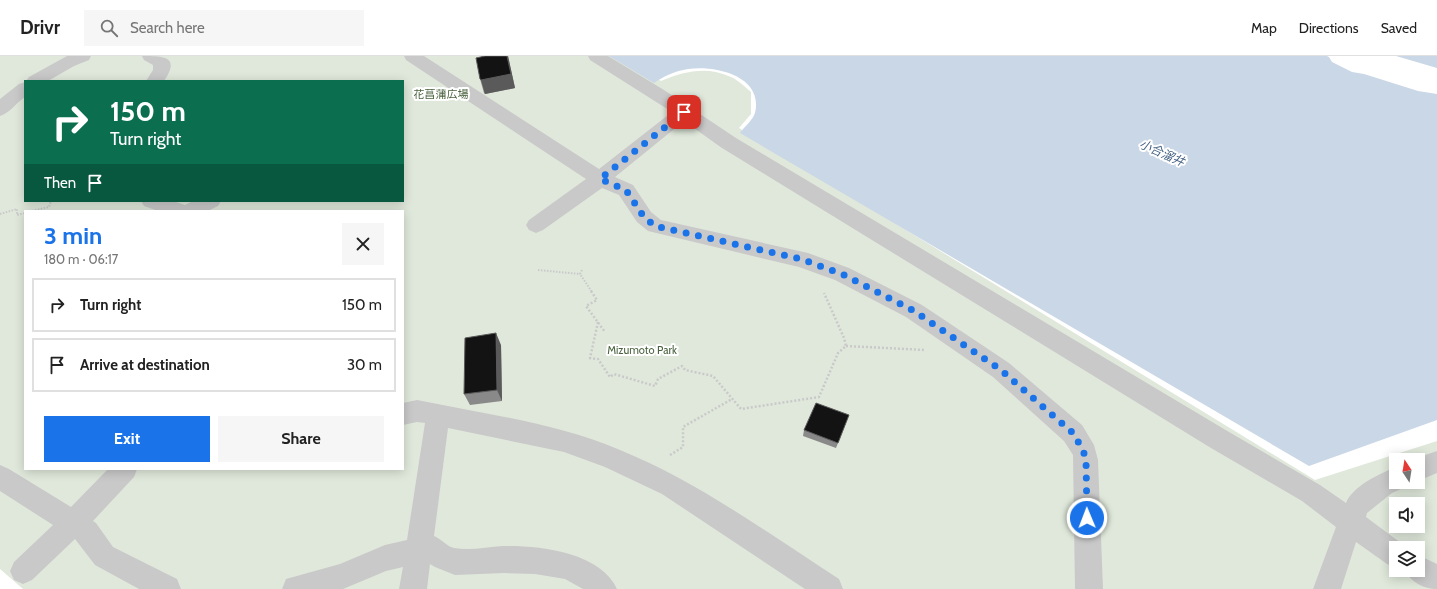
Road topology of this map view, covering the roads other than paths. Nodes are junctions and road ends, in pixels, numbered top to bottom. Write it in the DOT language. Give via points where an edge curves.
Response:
graph roads {
  1 [pos="83,56"];
  2 [pos="150,56"];
  3 [pos="412,56"];
  4 [pos="596,56"];
  5 [pos="37,80"];
  6 [pos="156,80"];
  7 [pos="24,89"];
  8 [pos="0,110"];
  9 [pos="684,112"];
  10 [pos="600,179"];
  11 [pos="154,202"];
  12 [pos="210,202"];
  13 [pos="177,210"];
  14 [pos="192,210"];
  15 [pos="536,225"];
  16 [pos="404,414"];
  17 [pos="438,415"];
  18 [pos="1437,462"];
  19 [pos="1425,466"];
  20 [pos="124,470"];
  21 [pos="0,477"];
  22 [pos="1389,482"];
  23 [pos="1351,523"];
  24 [pos="73,524"];
  25 [pos="1389,550"];
  26 [pos="418,551"];
  27 [pos="23,571"];
  28 [pos="1425,572"];
  29 [pos="1437,579"];
  30 [pos="167,589"];
  31 [pos="296,589"];
  32 [pos="413,589"];
  33 [pos="603,589"];
  34 [pos="829,589"];
  35 [pos="1089,589"];
  36 [pos="1327,589"];
  1 -- 5 [label="street"];
  2 -- 6 [label="street" via="162,63 162,70"];
  3 -- 10 [label="street"];
  4 -- 9 [label="street"];
  7 -- 8 [label="street"];
  9 -- 10 [label="street"];
  9 -- 23 [label="street" via="729,144 1311,493"];
  10 -- 15 [label="street"];
  10 -- 35 [label="street" via="626,190 644,217 655,226 801,259 842,274 914,311 1001,370 1073,433 1085,453"];
  11 -- 13 [label="street"];
  12 -- 14 [label="street"];
  16 -- 17 [label="street" via="417,411"];
  17 -- 26 [label="street"];
  17 -- 34 [label="street" via="564,442 612,458 671,486"];
  18 -- 19 [label="street"];
  20 -- 24 [label="street"];
  21 -- 24 [label="street"];
  22 -- 23 [label="street" via="1358,505"];
  23 -- 25 [label="street"];
  23 -- 36 [label="street"];
  24 -- 27 [label="street"];
  24 -- 30 [label="street" via="87,532 104,556"];
  26 -- 31 [label="street" via="384,558 340,577"];
  26 -- 32 [label="street"];
  26 -- 33 [label="street" via="432,548 444,558 458,562 528,560 556,563 594,580"];
  28 -- 29 [label="street"];
}
